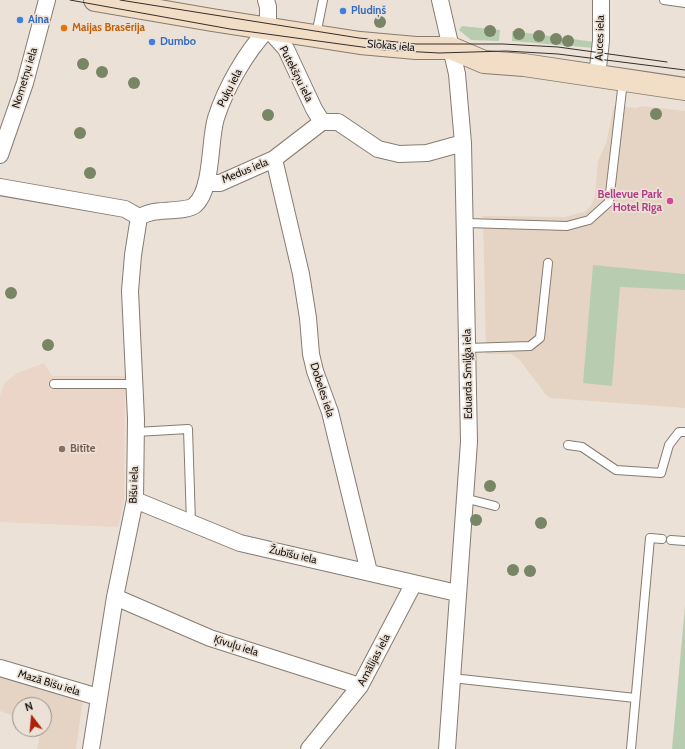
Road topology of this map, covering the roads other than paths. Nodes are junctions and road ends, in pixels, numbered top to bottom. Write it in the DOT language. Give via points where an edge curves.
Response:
graph roads {
  1 [pos="47,0"];
  2 [pos="95,0"];
  3 [pos="266,0"];
  4 [pos="323,0"];
  5 [pos="440,0"];
  6 [pos="601,0"];
  7 [pos="664,0"];
  8 [pos="685,3"];
  9 [pos="268,29"];
  10 [pos="316,36"];
  11 [pos="451,48"];
  12 [pos="598,76"];
  13 [pos="623,80"];
  14 [pos="685,89"];
  15 [pos="322,122"];
  16 [pos="463,143"];
  17 [pos="0,155"];
  18 [pos="274,159"];
  19 [pos="206,183"];
  20 [pos="0,188"];
  21 [pos="139,217"];
  22 [pos="466,223"];
  23 [pos="548,263"];
  24 [pos="467,348"];
  25 [pos="54,384"];
  26 [pos="134,384"];
  27 [pos="136,432"];
  28 [pos="685,432"];
  29 [pos="568,445"];
  30 [pos="464,498"];
  31 [pos="135,500"];
  32 [pos="495,506"];
  33 [pos="191,523"];
  34 [pos="662,539"];
  35 [pos="671,540"];
  36 [pos="685,541"];
  37 [pos="369,572"];
  38 [pos="414,583"];
  39 [pos="457,593"];
  40 [pos="115,597"];
  41 [pos="0,668"];
  42 [pos="452,678"];
  43 [pos="360,686"];
  44 [pos="98,697"];
  45 [pos="636,698"];
  46 [pos="90,749"];
  47 [pos="309,749"];
  48 [pos="447,749"];
  49 [pos="631,749"];
  1 -- 17 [label="street, Nometņu iela" via="25,83"];
  2 -- 9 [label="main road, Slokas iela"];
  3 -- 9 [label="street"];
  4 -- 10 [label="lane"];
  5 -- 11 [label="street, Eduarda Smiļģa iela"];
  6 -- 12 [label="street, Auces iela"];
  7 -- 8 [label="lane"];
  9 -- 10 [label="main road, Slokas iela"];
  9 -- 15 [label="street, Putekšņu iela" via="286,49"];
  9 -- 19 [label="street, Puķu iela" via="248,52 220,107 215,120"];
  10 -- 11 [label="main road, Slokas iela" via="409,48"];
  11 -- 12 [label="main road, Slokas iela" via="484,62"];
  11 -- 16 [label="street, Eduarda Smiļģa iela" via="457,74"];
  12 -- 13 [label="main road, Slokas iela"];
  13 -- 14 [label="main road, Slokas iela"];
  13 -- 22 [label="lane" via="609,202 589,220 566,226"];
  15 -- 16 [label="street" via="338,122 378,149 399,154 427,153"];
  15 -- 18 [label="street, Medus iela"];
  16 -- 22 [label="street, Eduarda Smiļģa iela"];
  18 -- 19 [label="street, Medus iela" via="220,183"];
  18 -- 37 [label="street, Dobeles iela" via="301,274 311,354 330,412"];
  19 -- 21 [label="street" via="201,199 193,207 152,212"];
  20 -- 21 [label="street" via="125,209"];
  21 -- 26 [label="street, Bišu iela" via="132,255 130,291"];
  22 -- 24 [label="street, Eduarda Smiļģa iela"];
  23 -- 24 [label="lane" via="540,338 530,346"];
  24 -- 30 [label="street, Eduarda Smiļģa iela" via="469,442"];
  25 -- 26 [label="lane"];
  26 -- 27 [label="street, Bišu iela"];
  27 -- 31 [label="street, Bišu iela"];
  27 -- 33 [label="lane" via="188,429"];
  28 -- 29 [label="lane" via="679,432 669,445 661,473 616,470 582,447"];
  30 -- 32 [label="lane"];
  30 -- 39 [label="street, Eduarda Smiļģa iela"];
  31 -- 33 [label="street, Žubīšu iela"];
  31 -- 40 [label="street, Bišu iela"];
  33 -- 37 [label="street, Žubīšu iela" via="240,543"];
  34 -- 45 [label="lane" via="650,538"];
  35 -- 36 [label="lane"];
  37 -- 38 [label="street, Žubīšu iela"];
  38 -- 39 [label="street, Žubīšu iela"];
  38 -- 43 [label="street, Amālijas iela"];
  39 -- 42 [label="street, Eduarda Smiļģa iela"];
  40 -- 43 [label="street, Ķivuļu iela" via="210,638"];
  40 -- 44 [label="street, Bišu iela"];
  41 -- 44 [label="street, Mazā Bišu iela"];
  42 -- 45 [label="lane"];
  42 -- 48 [label="street, Eduarda Smiļģa iela"];
  43 -- 47 [label="street, Amālijas iela"];
  44 -- 46 [label="street, Bišu iela"];
  45 -- 49 [label="lane"];
}
